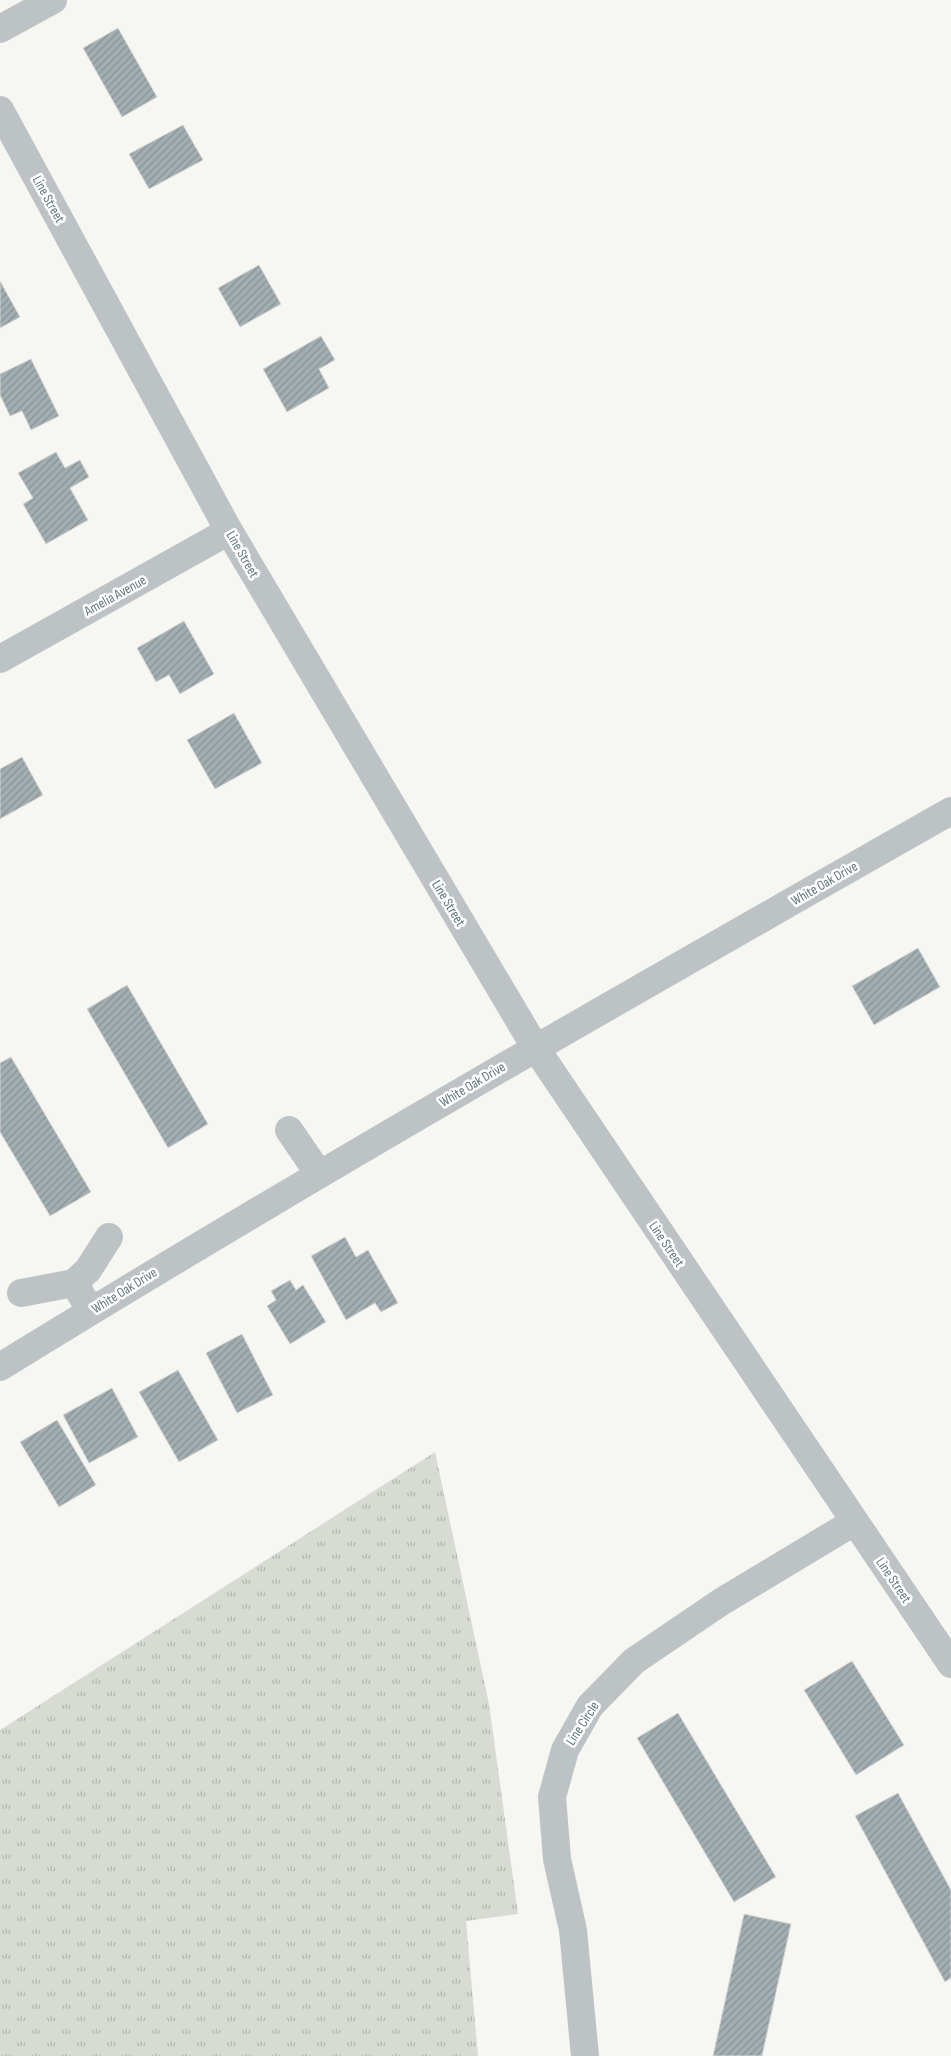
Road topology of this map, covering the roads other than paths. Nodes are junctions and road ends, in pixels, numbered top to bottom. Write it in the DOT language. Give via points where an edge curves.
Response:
graph roads {
  1 [pos="53,0"];
  2 [pos="0,29"];
  3 [pos="0,110"];
  4 [pos="230,531"];
  5 [pos="0,659"];
  6 [pos="951,811"];
  7 [pos="534,1047"];
  8 [pos="289,1130"];
  9 [pos="319,1174"];
  10 [pos="108,1237"];
  11 [pos="74,1283"];
  12 [pos="21,1293"];
  13 [pos="91,1311"];
  14 [pos="0,1367"];
  15 [pos="854,1522"];
  16 [pos="951,1664"];
  17 [pos="585,2056"];
  1 -- 2 [label="street"];
  3 -- 4 [label="street, Line Street"];
  4 -- 5 [label="street, Amelia Avenue"];
  4 -- 7 [label="street, Line Street"];
  6 -- 7 [label="street, White Oak Drive"];
  7 -- 9 [label="street, White Oak Drive"];
  7 -- 15 [label="street, Line Street"];
  8 -- 9 [label="street"];
  9 -- 13 [label="street, White Oak Drive"];
  10 -- 11 [label="street" via="88,1270"];
  11 -- 12 [label="street"];
  11 -- 13 [label="street"];
  13 -- 14 [label="street, White Oak Drive"];
  15 -- 16 [label="street, Line Street"];
  15 -- 17 [label="street, Line Circle" via="721,1602 634,1661 590,1706 565,1750 552,1797 557,1859 573,1930"];
}
